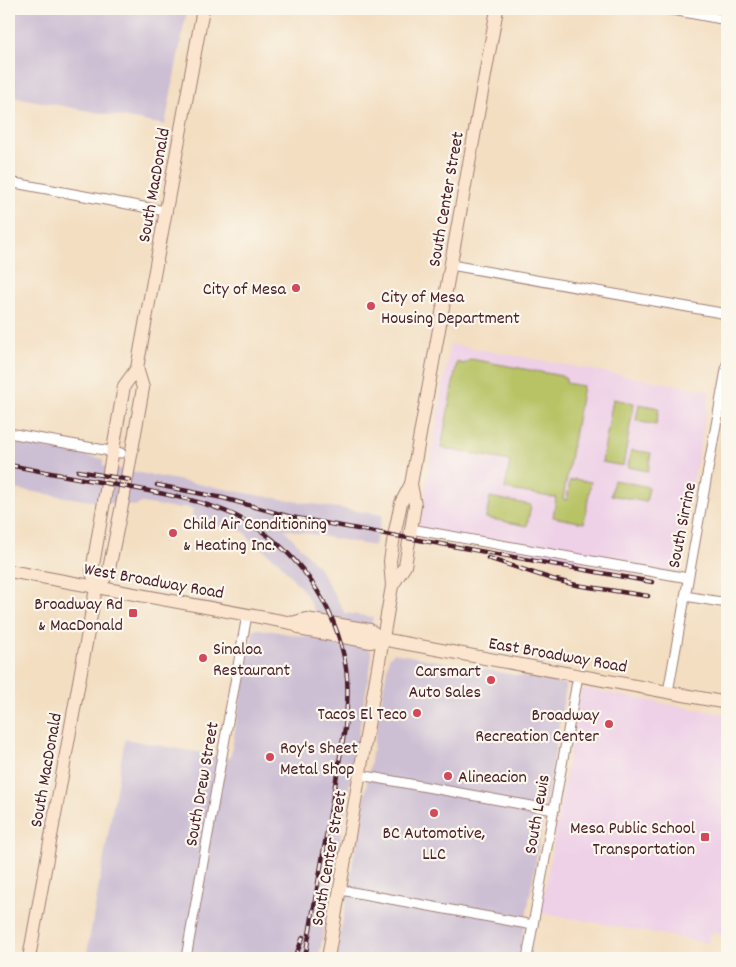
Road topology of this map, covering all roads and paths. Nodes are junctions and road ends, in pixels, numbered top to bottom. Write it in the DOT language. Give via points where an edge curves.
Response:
graph roads {
  1 [pos="204,9"];
  2 [pos="497,9"];
  3 [pos="667,9"];
  4 [pos="727,20"];
  5 [pos="9,182"];
  6 [pos="165,211"];
  7 [pos="451,265"];
  8 [pos="727,314"];
  9 [pos="727,364"];
  10 [pos="137,368"];
  11 [pos="9,433"];
  12 [pos="117,453"];
  13 [pos="411,484"];
  14 [pos="411,529"];
  15 [pos="9,572"];
  16 [pos="688,578"];
  17 [pos="392,586"];
  18 [pos="96,588"];
  19 [pos="685,596"];
  20 [pos="727,604"];
  21 [pos="247,615"];
  22 [pos="382,639"];
  23 [pos="578,676"];
  24 [pos="668,692"];
  25 [pos="727,703"];
  26 [pos="360,776"];
  27 [pos="554,810"];
  28 [pos="341,890"];
  29 [pos="533,925"];
  30 [pos="29,958"];
  31 [pos="186,958"];
  32 [pos="328,958"];
  33 [pos="526,958"];
  1 -- 6 [label="street, South MacDonald"];
  2 -- 7 [label="street, South Center Street"];
  3 -- 4 [label="street"];
  5 -- 6 [label="street"];
  6 -- 10 [label="street, South MacDonald"];
  7 -- 8 [label="street"];
  7 -- 13 [label="street, South Center Street"];
  9 -- 16 [label="street, South Sirrine"];
  10 -- 12 [label="street, South MacDonald" via="124,386"];
  10 -- 18 [label="street, South MacDonald" via="142,388 122,500 108,574"];
  11 -- 12 [label="street"];
  12 -- 18 [label="street, South MacDonald" via="92,571"];
  13 -- 14 [label="street, South Center Street" via="415,505"];
  13 -- 17 [label="street, South Center Street" via="401,503 394,536 390,561"];
  14 -- 16 [label="street"];
  14 -- 17 [label="street, South Center Street" via="405,566"];
  15 -- 18 [label="street, West Broadway Road"];
  16 -- 19 [label="street, South Sirrine"];
  17 -- 22 [label="street, South Center Street"];
  18 -- 21 [label="street, West Broadway Road"];
  18 -- 30 [label="street, South MacDonald"];
  19 -- 20 [label="street"];
  19 -- 24 [label="street, South Sirrine"];
  21 -- 22 [label="street, West Broadway Road" via="292,623 306,619 370,630"];
  21 -- 31 [label="street, South Drew Street"];
  22 -- 23 [label="street, East Broadway Road"];
  22 -- 26 [label="street, South Center Street"];
  23 -- 24 [label="street, East Broadway Road"];
  23 -- 27 [label="street, South Lewis"];
  24 -- 25 [label="street, East Broadway Road"];
  26 -- 27 [label="street"];
  26 -- 28 [label="street, South Center Street"];
  27 -- 29 [label="street, South Lewis"];
  28 -- 29 [label="street"];
  28 -- 32 [label="street, South Center Street"];
  29 -- 33 [label="street, South Lewis"];
}
